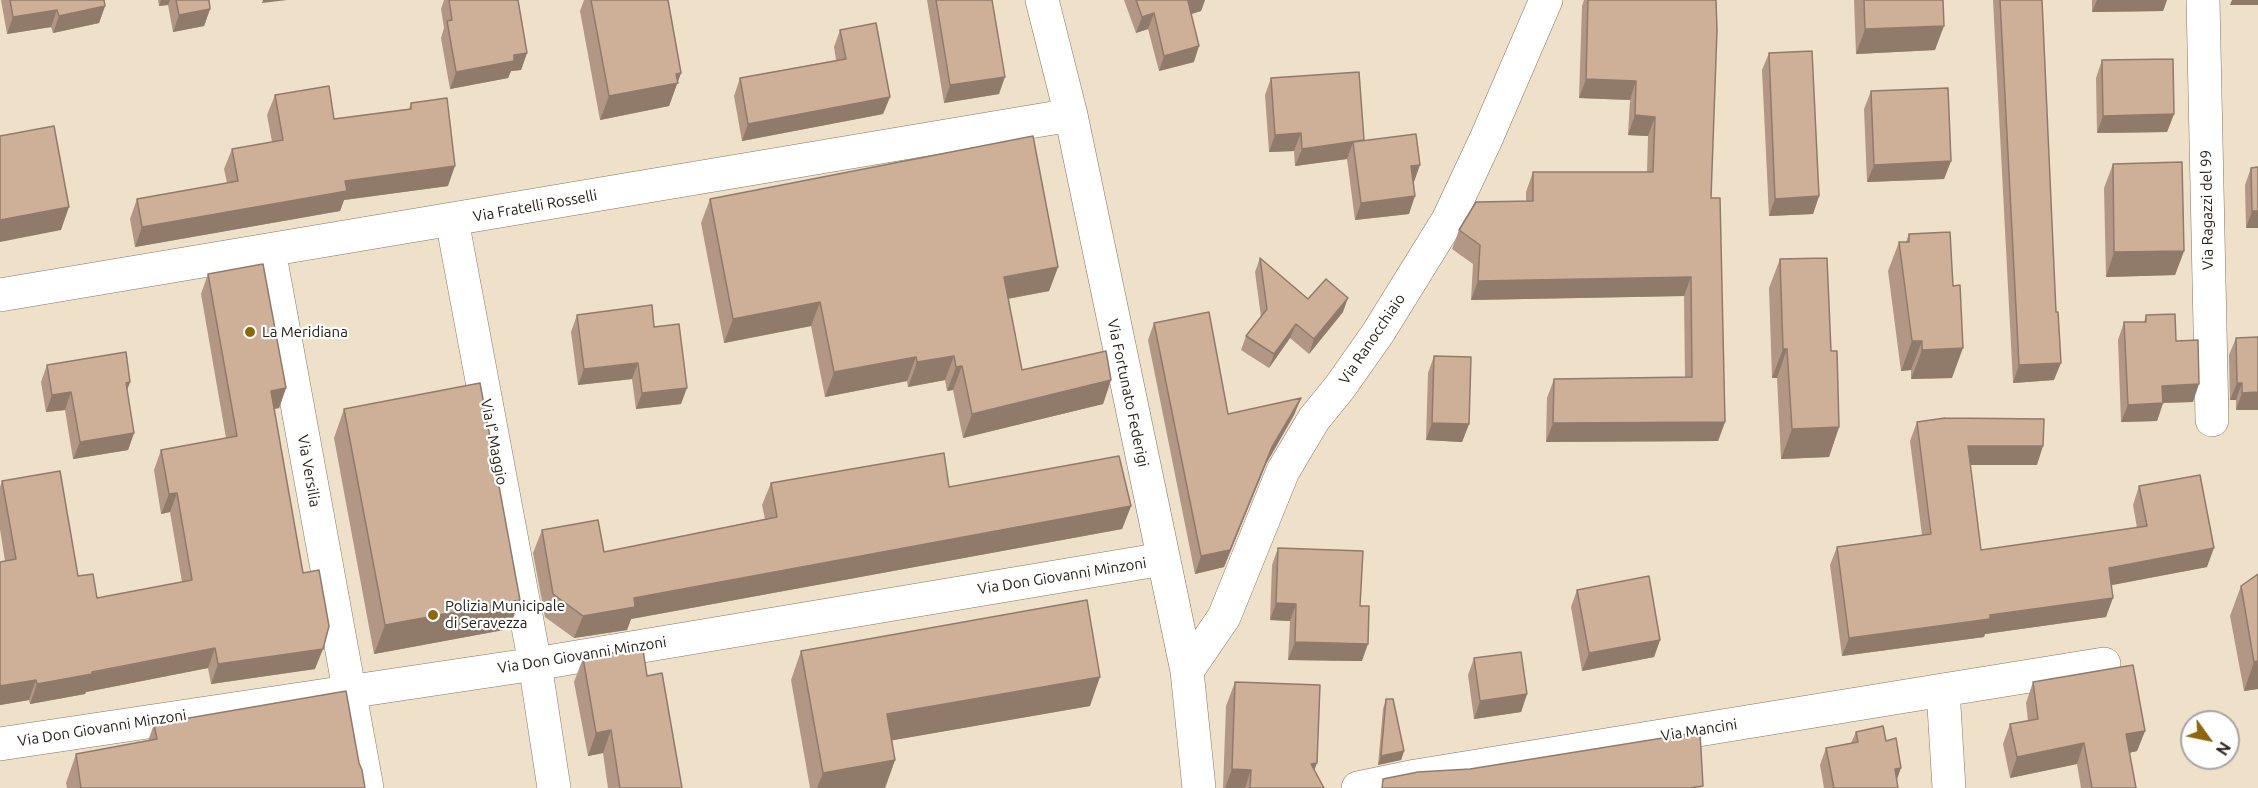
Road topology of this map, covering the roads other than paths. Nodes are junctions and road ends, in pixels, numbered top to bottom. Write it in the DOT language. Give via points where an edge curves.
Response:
graph roads {
  1 [pos="1042,0"];
  2 [pos="1546,0"];
  3 [pos="2203,0"];
  4 [pos="1071,115"];
  5 [pos="452,220"];
  6 [pos="269,250"];
  7 [pos="0,295"];
  8 [pos="2212,420"];
  9 [pos="1163,559"];
  10 [pos="535,664"];
  11 [pos="2104,664"];
  12 [pos="1187,671"];
  13 [pos="1943,690"];
  14 [pos="348,691"];
  15 [pos="0,744"];
  16 [pos="367,788"];
  17 [pos="554,788"];
  18 [pos="1199,788"];
  19 [pos="1358,788"];
  20 [pos="1949,788"];
  1 -- 4 [label="street, Via Fortunato Federigi"];
  2 -- 12 [label="street, Via Ranocchiaio" via="1448,220 1378,333 1314,419 1283,471 1224,617"];
  3 -- 8 [label="street, Via Ragazzi del 99"];
  4 -- 5 [label="street, Via Fratelli Rosselli"];
  4 -- 9 [label="street, Via Fortunato Federigi"];
  5 -- 6 [label="street, Via Fratelli Rosselli"];
  5 -- 10 [label="street, Via I° Maggio"];
  6 -- 7 [label="street, Via Fratelli Rosselli"];
  6 -- 14 [label="street, Via Versilia"];
  9 -- 10 [label="street, Via Don Giovanni Minzoni"];
  9 -- 12 [label="street, Via Fortunato Federigi"];
  10 -- 14 [label="street, Via Don Giovanni Minzoni"];
  10 -- 17 [label="street, Via I° Maggio"];
  11 -- 13 [label="street, Via Mancini"];
  12 -- 18 [label="street, Via Fortunato Federigi"];
  13 -- 19 [label="street, Via Mancini"];
  13 -- 20 [label="street"];
  14 -- 15 [label="street, Via Don Giovanni Minzoni"];
  14 -- 16 [label="street, Via Versilia"];
}
